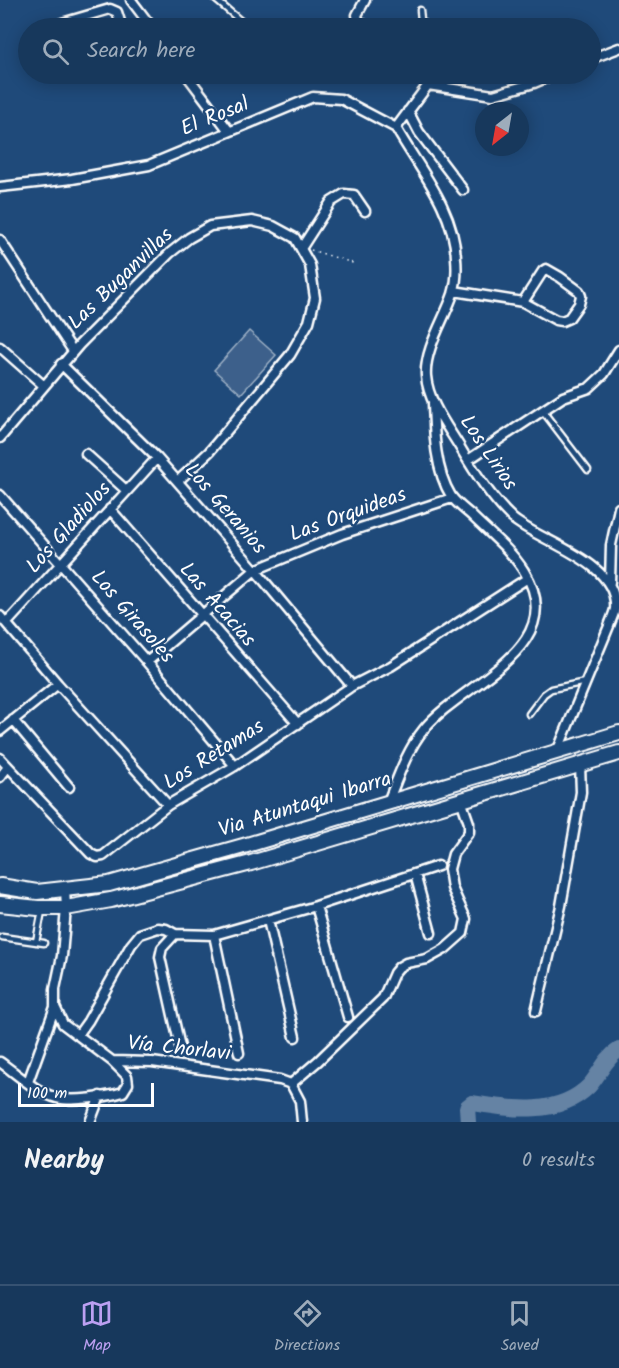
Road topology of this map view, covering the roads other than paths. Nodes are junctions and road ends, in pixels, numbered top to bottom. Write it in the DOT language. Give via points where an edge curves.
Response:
graph roads {
  1 [pos="131,0"];
  2 [pos="216,0"];
  3 [pos="365,0"];
  4 [pos="420,10"];
  5 [pos="79,18"];
  6 [pos="119,18"];
  7 [pos="144,18"];
  8 [pos="237,18"];
  9 [pos="358,18"];
  10 [pos="421,18"];
  11 [pos="619,48"];
  12 [pos="601,55"];
  13 [pos="194,84"];
  14 [pos="531,84"];
  15 [pos="428,86"];
  16 [pos="408,111"];
  17 [pos="396,128"];
  18 [pos="229,131"];
  19 [pos="0,187"];
  20 [pos="463,190"];
  21 [pos="365,211"];
  22 [pos="0,240"];
  23 [pos="302,247"];
  24 [pos="454,291"];
  25 [pos="523,302"];
  26 [pos="0,347"];
  27 [pos="619,350"];
  28 [pos="73,351"];
  29 [pos="61,364"];
  30 [pos="43,385"];
  31 [pos="432,400"];
  32 [pos="542,410"];
  33 [pos="0,438"];
  34 [pos="86,454"];
  35 [pos="157,458"];
  36 [pos="468,460"];
  37 [pos="588,470"];
  38 [pos="178,481"];
  39 [pos="127,491"];
  40 [pos="0,495"];
  41 [pos="452,498"];
  42 [pos="619,508"];
  43 [pos="110,509"];
  44 [pos="62,563"];
  45 [pos="255,570"];
  46 [pos="528,578"];
  47 [pos="610,582"];
  48 [pos="201,615"];
  49 [pos="0,616"];
  50 [pos="7,623"];
  51 [pos="147,662"];
  52 [pos="586,682"];
  53 [pos="58,684"];
  54 [pos="352,686"];
  55 [pos="529,714"];
  56 [pos="13,720"];
  57 [pos="298,723"];
  58 [pos="0,731"];
  59 [pos="619,733"];
  60 [pos="556,752"];
  61 [pos="619,753"];
  62 [pos="0,758"];
  63 [pos="580,765"];
  64 [pos="234,766"];
  65 [pos="8,767"];
  66 [pos="0,777"];
  67 [pos="69,787"];
  68 [pos="461,800"];
  69 [pos="388,802"];
  70 [pos="168,805"];
  71 [pos="438,866"];
  72 [pos="415,874"];
  73 [pos="0,886"];
  74 [pos="65,889"];
  75 [pos="0,904"];
  76 [pos="316,906"];
  77 [pos="42,908"];
  78 [pos="66,908"];
  79 [pos="268,920"];
  80 [pos="431,933"];
  81 [pos="175,934"];
  82 [pos="214,935"];
  83 [pos="2,937"];
  84 [pos="36,942"];
  85 [pos="44,944"];
  86 [pos="55,1007"];
  87 [pos="536,1011"];
  88 [pos="348,1017"];
  89 [pos="78,1035"];
  90 [pos="295,1037"];
  91 [pos="180,1047"];
  92 [pos="239,1053"];
  93 [pos="112,1061"];
  94 [pos="0,1062"];
  95 [pos="28,1082"];
  96 [pos="291,1084"];
  97 [pos="100,1096"];
  98 [pos="90,1122"];
  99 [pos="302,1122"];
  1 -- 7 [label="street"];
  2 -- 8 [label="lane"];
  3 -- 9 [label="street"];
  4 -- 10 [label="lane"];
  5 -- 6 [label="street" via="110,9"];
  11 -- 12 [label="street"];
  13 -- 18 [label="street"];
  14 -- 15 [label="street" via="493,95"];
  15 -- 16 [label="street"];
  16 -- 17 [label="street"];
  16 -- 20 [label="street"];
  17 -- 18 [label="street, El Rosal" via="341,99 327,97 313,98"];
  17 -- 24 [label="street, Los Lirios" via="444,208 454,238"];
  18 -- 19 [label="street, El Rosal" via="148,165"];
  21 -- 23 [label="street" via="354,195 344,194 332,202"];
  22 -- 28 [label="street"];
  23 -- 28 [label="street, Las Buganvillas" via="295,238 273,226 252,221 210,226 170,253"];
  23 -- 38 [label="street" via="310,265 315,298 309,322 290,355 209,452"];
  24 -- 25 [label="street"];
  24 -- 31 [label="street, Los Lirios" via="429,355 426,375"];
  25 -- 25 [label="street" via="561,321 575,312 581,296 546,269"];
  26 -- 30 [label="street"];
  27 -- 32 [label="street" via="604,374 589,388"];
  28 -- 29 [label="street, Las Buganvillas"];
  29 -- 30 [label="street, Las Buganvillas"];
  29 -- 35 [label="street, Los Geranios"];
  30 -- 33 [label="street, Las Buganvillas"];
  31 -- 36 [label="street, Los Lirios"];
  31 -- 41 [label="street" via="434,442"];
  32 -- 36 [label="street"];
  32 -- 37 [label="lane"];
  34 -- 39 [label="street"];
  35 -- 38 [label="street, Los Geranios"];
  35 -- 39 [label="street, Los Gladiolos"];
  36 -- 47 [label="street, Los Lirios" via="511,517 601,571"];
  38 -- 45 [label="street, Los Geranios"];
  39 -- 43 [label="street, Los Gladiolos"];
  40 -- 44 [label="street, Los Girasoles"];
  41 -- 45 [label="street, Las Orquideas" via="342,534"];
  41 -- 46 [label="street" via="506,547"];
  42 -- 47 [label="street" via="611,545"];
  43 -- 44 [label="street, Los Gladiolos"];
  43 -- 48 [label="street, Las Acacias"];
  44 -- 50 [label="street, Los Gladiolos"];
  44 -- 51 [label="street, Los Girasoles"];
  45 -- 48 [label="street, Las Orquideas"];
  45 -- 54 [label="street, Los Geranios"];
  46 -- 54 [label="street, Los Retamas" via="391,666"];
  46 -- 69 [label="street" via="537,614 524,644 424,729 404,762"];
  47 -- 52 [label="street" via="615,607"];
  48 -- 51 [label="street, Las Orquideas"];
  48 -- 57 [label="street, Las Acacias"];
  49 -- 50 [label="street"];
  50 -- 53 [label="street"];
  51 -- 64 [label="street, Los Girasoles"];
  52 -- 55 [label="lane" via="547,691"];
  52 -- 60 [label="street"];
  53 -- 56 [label="street"];
  53 -- 70 [label="street"];
  54 -- 57 [label="street, Los Retamas"];
  56 -- 58 [label="street"];
  56 -- 67 [label="street"];
  57 -- 64 [label="street, Los Retamas"];
  59 -- 60 [label="highway, Via Atuntaqui Ibarra"];
  60 -- 69 [label="highway, Via Atuntaqui Ibarra"];
  61 -- 63 [label="highway"];
  62 -- 65 [label="street"];
  63 -- 68 [label="highway"];
  63 -- 87 [label="street" via="580,792 561,906"];
  64 -- 70 [label="street, Los Retamas"];
  65 -- 66 [label="street"];
  65 -- 70 [label="street, Los Retamas" via="97,857"];
  68 -- 78 [label="highway" via="251,863"];
  68 -- 96 [label="street" via="469,832 453,854 449,869 465,919 463,933 445,949 399,967 383,998"];
  69 -- 74 [label="highway, Via Atuntaqui Ibarra" via="109,884"];
  71 -- 72 [label="street"];
  72 -- 76 [label="street"];
  72 -- 80 [label="street"];
  73 -- 74 [label="highway, Via Atuntaqui Ibarra" via="37,892"];
  74 -- 78 [label="street"];
  75 -- 77 [label="highway"];
  76 -- 79 [label="street"];
  76 -- 88 [label="street"];
  77 -- 78 [label="highway"];
  77 -- 84 [label="lane"];
  78 -- 86 [label="street"];
  79 -- 82 [label="street"];
  79 -- 90 [label="street"];
  81 -- 82 [label="street"];
  81 -- 89 [label="street" via="158,928 140,934"];
  81 -- 91 [label="street" via="162,948 160,957"];
  82 -- 92 [label="street"];
  83 -- 84 [label="lane"];
  84 -- 85 [label="lane"];
  86 -- 89 [label="street, Vía Chorlavi" via="63,1024"];
  86 -- 95 [label="street"];
  89 -- 93 [label="street, Vía Chorlavi"];
  93 -- 96 [label="street, Vía Chorlavi" via="152,1062"];
  93 -- 97 [label="street" via="127,1076 128,1084 123,1092"];
  94 -- 95 [label="street"];
  95 -- 97 [label="street" via="55,1098"];
  96 -- 99 [label="street" via="300,1101"];
  97 -- 98 [label="street"];
}
